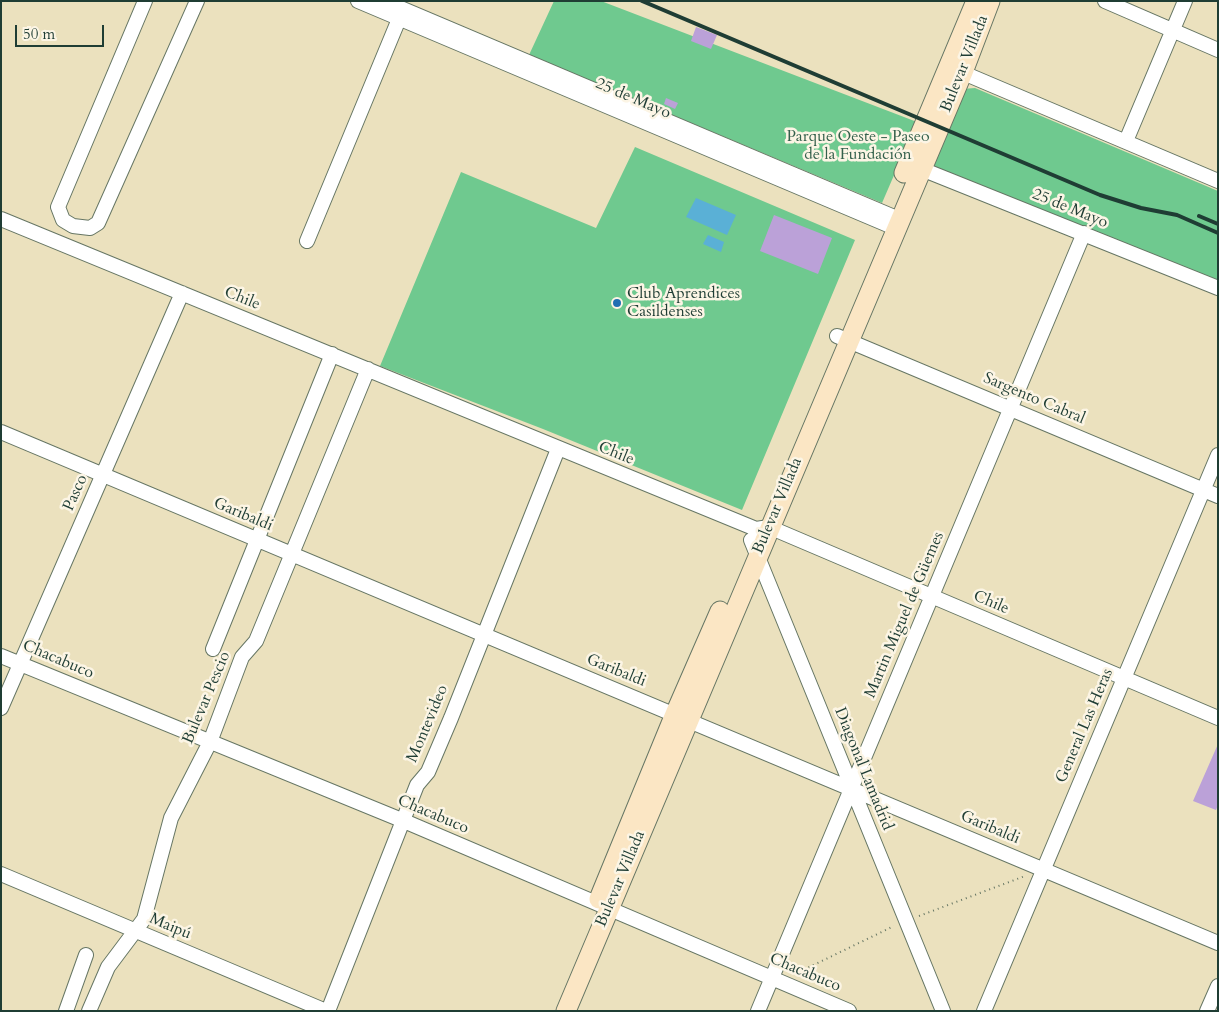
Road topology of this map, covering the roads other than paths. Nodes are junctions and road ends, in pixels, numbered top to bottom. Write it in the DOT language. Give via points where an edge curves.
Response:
graph roads {
  1 [pos="145,1"];
  2 [pos="197,1"];
  3 [pos="358,1"];
  4 [pos="384,1"];
  5 [pos="976,1"];
  6 [pos="990,1"];
  7 [pos="1106,1"];
  8 [pos="1185,1"];
  9 [pos="399,18"];
  10 [pos="1173,30"];
  11 [pos="1218,50"];
  12 [pos="956,70"];
  13 [pos="1126,141"];
  14 [pos="914,166"];
  15 [pos="1218,181"];
  16 [pos="1,219"];
  17 [pos="891,221"];
  18 [pos="1084,233"];
  19 [pos="307,241"];
  20 [pos="1218,288"];
  21 [pos="182,293"];
  22 [pos="842,338"];
  23 [pos="332,354"];
  24 [pos="368,369"];
  25 [pos="1012,408"];
  26 [pos="1,432"];
  27 [pos="558,449"];
  28 [pos="1218,455"];
  29 [pos="104,476"];
  30 [pos="1203,490"];
  31 [pos="1218,496"];
  32 [pos="759,538"];
  33 [pos="257,540"];
  34 [pos="291,555"];
  35 [pos="932,597"];
  36 [pos="483,635"];
  37 [pos="213,649"];
  38 [pos="1,656"];
  39 [pos="20,663"];
  40 [pos="1124,678"];
  41 [pos="1,708"];
  42 [pos="681,717"];
  43 [pos="1218,718"];
  44 [pos="210,742"];
  45 [pos="851,789"];
  46 [pos="404,821"];
  47 [pos="1043,870"];
  48 [pos="1,874"];
  49 [pos="603,906"];
  50 [pos="136,932"];
  51 [pos="1218,943"];
  52 [pos="86,955"];
  53 [pos="772,978"];
  54 [pos="1218,986"];
  55 [pos="66,1011"];
  56 [pos="89,1011"];
  57 [pos="327,1011"];
  58 [pos="552,1011"];
  59 [pos="566,1011"];
  60 [pos="758,1011"];
  61 [pos="849,1011"];
  62 [pos="943,1011"];
  63 [pos="984,1011"];
  64 [pos="1208,1011"];
  1 -- 2 [label="street" via="58,207 63,220 73,226 90,228 98,223"];
  3 -- 9 [label="street, 25 de Mayo"];
  4 -- 17 [label="street, 25 de Mayo"];
  5 -- 12 [label="main road, Bulevar Villada"];
  6 -- 12 [label="main road, Bulevar Villada"];
  7 -- 10 [label="street"];
  8 -- 10 [label="street"];
  9 -- 17 [label="street, 25 de Mayo"];
  9 -- 19 [label="street"];
  10 -- 11 [label="street"];
  10 -- 13 [label="street"];
  12 -- 13 [label="street"];
  12 -- 14 [label="main road, Bulevar Villada"];
  13 -- 15 [label="street"];
  14 -- 17 [label="main road, Bulevar Villada"];
  14 -- 18 [label="street, 25 de Mayo"];
  16 -- 21 [label="street, Chile"];
  17 -- 22 [label="main road, Bulevar Villada"];
  18 -- 20 [label="street, 25 de Mayo"];
  18 -- 25 [label="street, Martin Miguel de Güemes"];
  21 -- 23 [label="street, Chile"];
  21 -- 29 [label="street, Pasco"];
  22 -- 25 [label="street, Sargento Cabral"];
  22 -- 32 [label="main road, Bulevar Villada"];
  23 -- 24 [label="street, Chile"];
  23 -- 33 [label="street, Bulevar Pescio"];
  24 -- 27 [label="street, Chile"];
  24 -- 34 [label="street, Bulevar Pescio"];
  25 -- 30 [label="street, Sargento Cabral"];
  25 -- 35 [label="street, Martin Miguel de Güemes"];
  26 -- 29 [label="street, Garibaldi"];
  27 -- 32 [label="street, Chile"];
  27 -- 36 [label="street, Montevideo"];
  28 -- 30 [label="street, General Las Heras"];
  29 -- 33 [label="street, Garibaldi"];
  29 -- 39 [label="street, Pasco"];
  30 -- 31 [label="street, Sargento Cabral"];
  30 -- 40 [label="street, General Las Heras"];
  32 -- 35 [label="street, Chile"];
  32 -- 42 [label="main road, Bulevar Villada"];
  32 -- 45 [label="street, Diagonal Lamadrid"];
  33 -- 34 [label="street, Garibaldi"];
  33 -- 37 [label="street, Bulevar Pescio"];
  34 -- 36 [label="street, Garibaldi"];
  34 -- 44 [label="street, Bulevar Pescio" via="256,641 242,657"];
  35 -- 40 [label="street, Chile"];
  35 -- 45 [label="street, Martin Miguel de Güemes"];
  36 -- 42 [label="street, Garibaldi"];
  36 -- 46 [label="street, Montevideo" via="451,718 428,772 417,786"];
  38 -- 39 [label="street, Chacabuco"];
  39 -- 41 [label="street, Pasco"];
  39 -- 44 [label="street, Chacabuco"];
  40 -- 43 [label="street, Chile"];
  40 -- 47 [label="street, General Las Heras"];
  42 -- 45 [label="street, Garibaldi"];
  42 -- 49 [label="main road, Bulevar Villada"];
  44 -- 46 [label="street, Chacabuco"];
  44 -- 50 [label="street, Bulevar Pescio" via="171,818 144,919"];
  45 -- 47 [label="street, Garibaldi"];
  45 -- 53 [label="street, Martin Miguel de Güemes"];
  45 -- 62 [label="street, Diagonal Lamadrid"];
  46 -- 49 [label="street, Chacabuco"];
  46 -- 57 [label="street, Montevideo"];
  47 -- 51 [label="street, Garibaldi"];
  47 -- 63 [label="street, General Las Heras"];
  48 -- 50 [label="street, Maipú"];
  49 -- 53 [label="street, Chacabuco"];
  49 -- 58 [label="main road, Bulevar Villada"];
  49 -- 59 [label="main road, Bulevar Villada"];
  50 -- 56 [label="street, Bulevar Pescio" via="108,967"];
  50 -- 57 [label="street, Maipú"];
  52 -- 55 [label="street"];
  53 -- 60 [label="street, Martin Miguel de Güemes"];
  53 -- 61 [label="street, Chacabuco"];
  54 -- 64 [label="street"];
}
